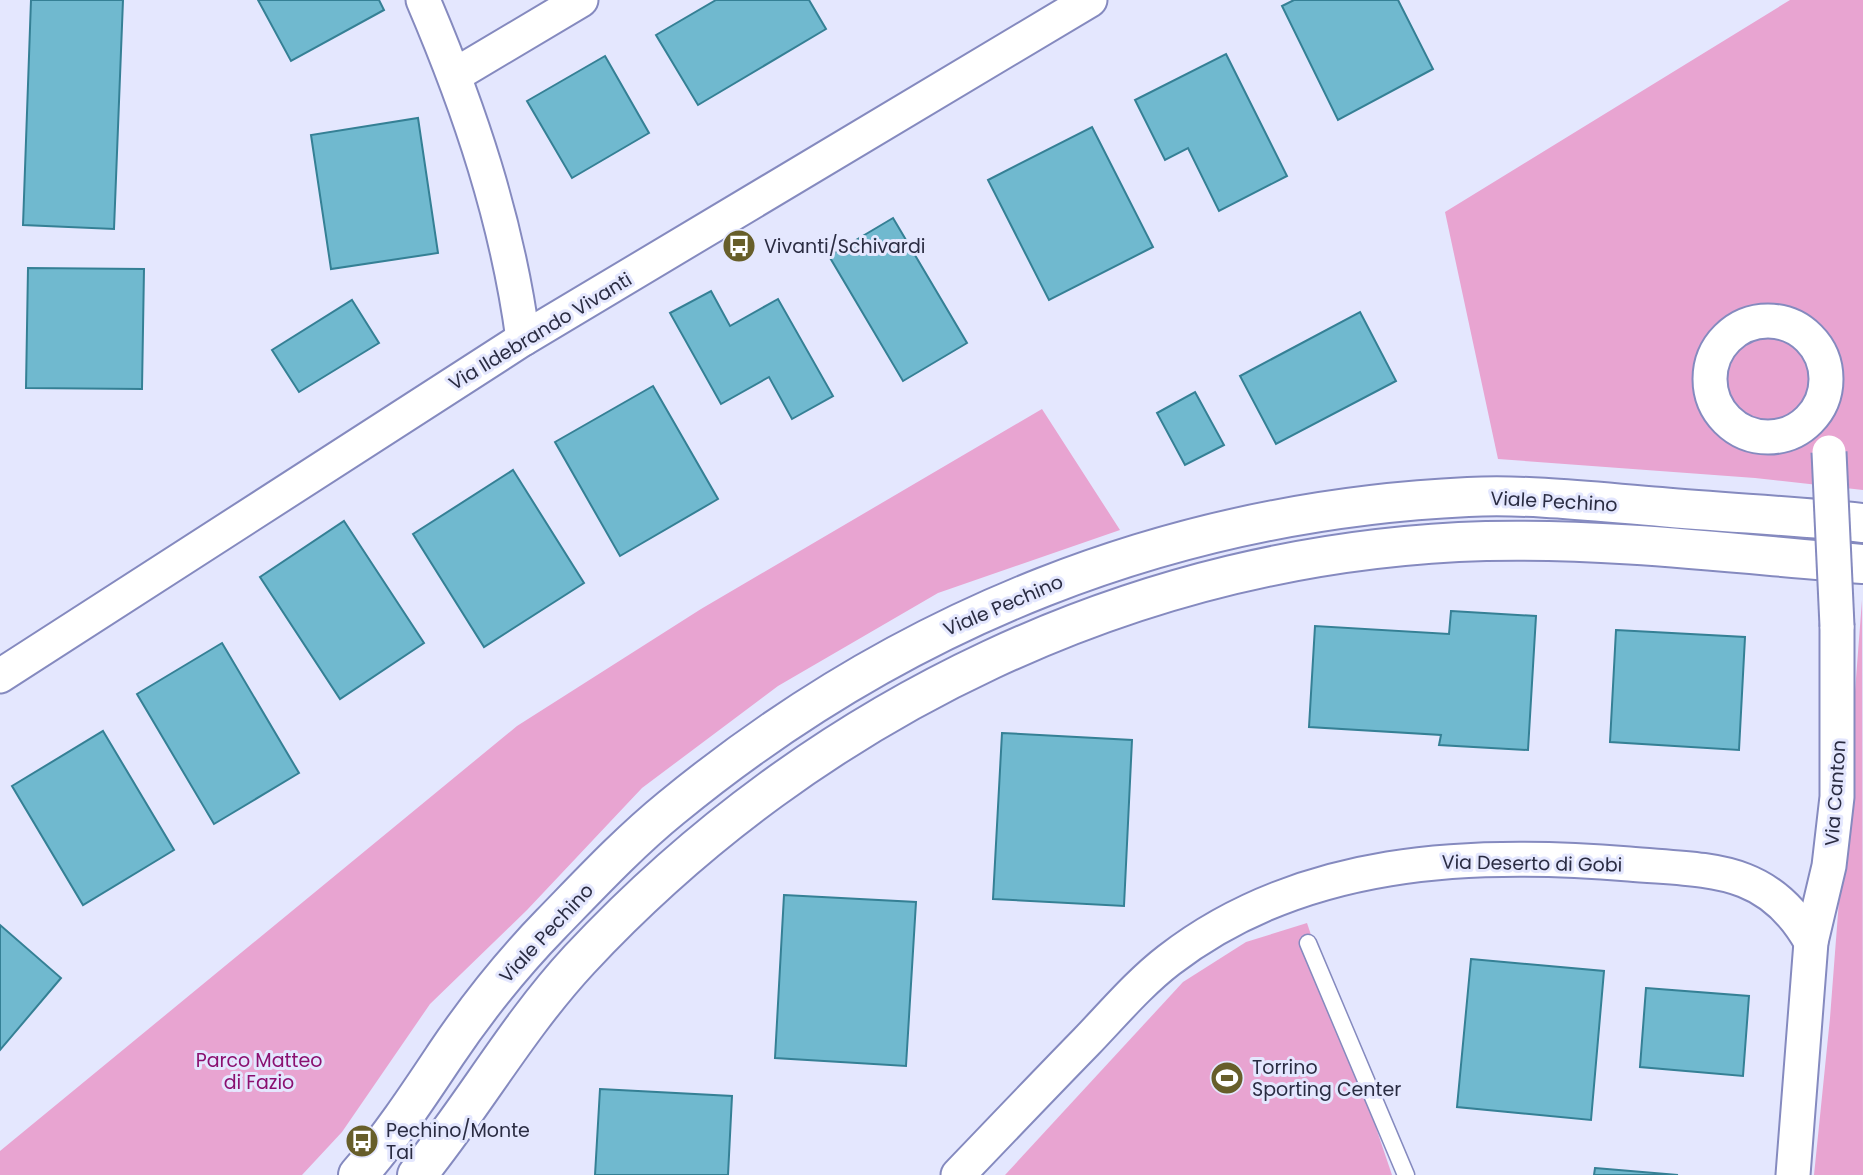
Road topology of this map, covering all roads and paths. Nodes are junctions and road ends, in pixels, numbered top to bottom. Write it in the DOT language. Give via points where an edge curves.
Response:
graph roads {
  1 [pos="423,0"];
  2 [pos="581,0"];
  3 [pos="1090,0"];
  4 [pos="455,75"];
  5 [pos="523,339"];
  6 [pos="1819,410"];
  7 [pos="1862,523"];
  8 [pos="1863,564"];
  9 [pos="0,676"];
  10 [pos="1811,942"];
  11 [pos="1308,943"];
  12 [pos="358,1175"];
  13 [pos="418,1175"];
  14 [pos="958,1175"];
  15 [pos="1406,1175"];
  16 [pos="1793,1175"];
  1 -- 4 [label="street"];
  2 -- 4 [label="street"];
  3 -- 5 [label="street, Via Ildebrando Vivanti"];
  4 -- 5 [label="street" via="506,236"];
  5 -- 9 [label="street, Via Ildebrando Vivanti"];
  6 -- 10 [label="street, Via Canton, bridge" via="1829,452 1837,626 1837,797 1829,866"];
  7 -- 12 [label="street, Viale Pechino" via="1534,498 1418,501 1314,513 1209,535 1125,559 986,609 812,704 725,765 653,824 506,974"];
  8 -- 13 [label="street" via="1531,541 1415,547 1307,560 1194,587 1111,611 1009,651 844,737 755,800 678,864 550,993 502,1053"];
  10 -- 14 [label="street, Via Deserto di Gobi" via="1791,910 1773,894 1740,879 1700,870 1473,858 1364,873 1238,918 1167,962"];
  10 -- 16 [label="street, Via Canton"];
  11 -- 15 [label="lane"];
}
